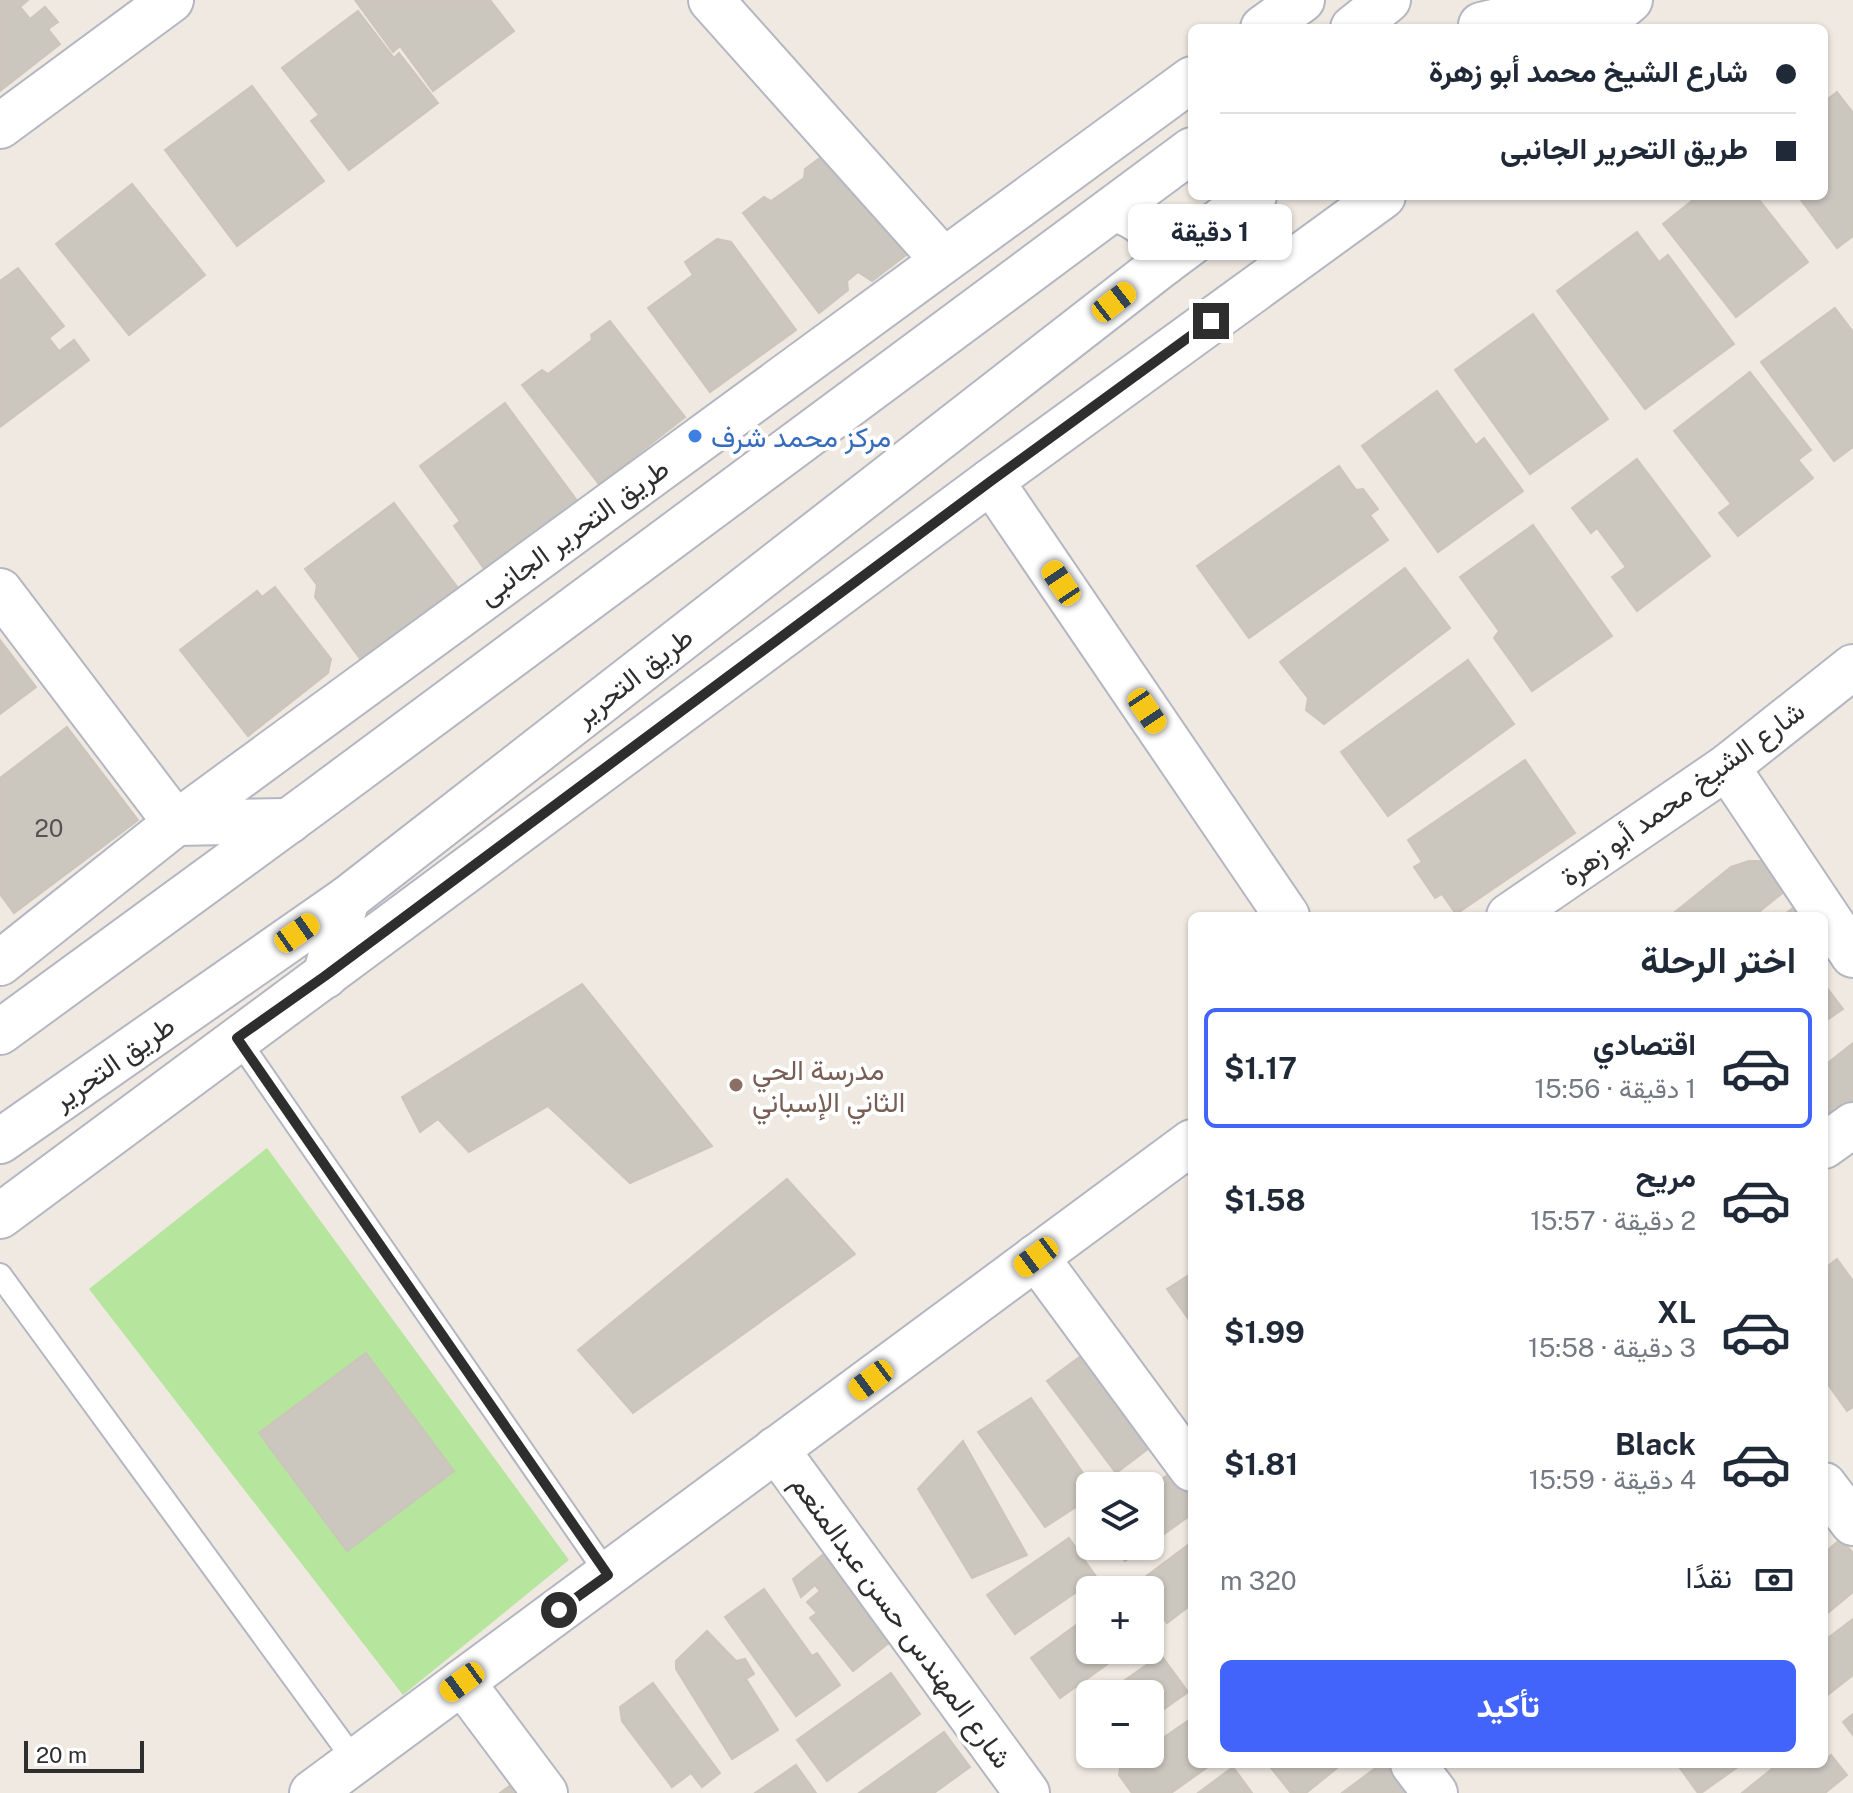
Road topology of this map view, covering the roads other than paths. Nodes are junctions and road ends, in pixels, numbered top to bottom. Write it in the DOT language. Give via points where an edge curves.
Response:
graph roads {
  1 [pos="171,0"];
  2 [pos="711,0"];
  3 [pos="1302,0"];
  4 [pos="1364,0"];
  5 [pos="1388,0"];
  6 [pos="1585,0"];
  7 [pos="1630,0"];
  8 [pos="1488,18"];
  9 [pos="1269,24"];
  10 [pos="1355,24"];
  11 [pos="1359,24"];
  12 [pos="1601,24"];
  13 [pos="1188,82"];
  14 [pos="0,126"];
  15 [pos="1188,153"];
  16 [pos="1249,200"];
  17 [pos="1377,200"];
  18 [pos="1115,209"];
  19 [pos="943,260"];
  20 [pos="1164,263"];
  21 [pos="991,481"];
  22 [pos="0,591"];
  23 [pos="1853,667"];
  24 [pos="1727,767"];
  25 [pos="289,821"];
  26 [pos="176,823"];
  27 [pos="347,899"];
  28 [pos="1284,912"];
  29 [pos="1515,912"];
  30 [pos="1824,912"];
  31 [pos="1828,918"];
  32 [pos="1853,955"];
  33 [pos="0,963"];
  34 [pos="325,976"];
  35 [pos="0,1032"];
  36 [pos="237,1038"];
  37 [pos="1853,1125"];
  38 [pos="0,1141"];
  39 [pos="1828,1143"];
  40 [pos="1188,1145"];
  41 [pos="0,1216"];
  42 [pos="1036,1257"];
  43 [pos="0,1275"];
  44 [pos="776,1449"];
  45 [pos="1188,1464"];
  46 [pos="1828,1490"];
  47 [pos="1853,1523"];
  48 [pos="608,1575"];
  49 [pos="462,1682"];
  50 [pos="355,1761"];
  51 [pos="1416,1768"];
  52 [pos="312,1793"];
  53 [pos="545,1793"];
  54 [pos="1027,1793"];
  55 [pos="1435,1793"];
  1 -- 14 [label="street"];
  2 -- 19 [label="street"];
  3 -- 9 [label="street"];
  4 -- 10 [label="street"];
  5 -- 11 [label="street"];
  6 -- 8 [label="street"];
  7 -- 12 [label="street"];
  13 -- 19 [label="street, طريق التحرير الجانبى"];
  15 -- 18 [label="street"];
  16 -- 20 [label="street, طريق التحرير"];
  17 -- 21 [label="street"];
  18 -- 20 [label="street" via="1148,226 1163,250"];
  18 -- 25 [label="street"];
  19 -- 26 [label="street, طريق التحرير الجانبى"];
  20 -- 27 [label="street, طريق التحرير"];
  21 -- 28 [label="street"];
  21 -- 34 [label="street"];
  22 -- 26 [label="street"];
  23 -- 24 [label="street, شارع الشيخ محمد أبو زهرة"];
  24 -- 29 [label="street, شارع الشيخ محمد أبو زهرة"];
  24 -- 30 [label="street"];
  25 -- 26 [label="street"];
  25 -- 35 [label="street"];
  26 -- 33 [label="street, طريق التحرير الجانبى"];
  27 -- 34 [label="street"];
  27 -- 38 [label="street, طريق التحرير"];
  31 -- 32 [label="street"];
  34 -- 36 [label="street"];
  36 -- 41 [label="street"];
  36 -- 48 [label="lane"];
  37 -- 39 [label="street"];
  40 -- 42 [label="street"];
  42 -- 44 [label="street"];
  42 -- 45 [label="street"];
  43 -- 50 [label="lane"];
  44 -- 48 [label="street"];
  44 -- 54 [label="street, شارع المهندس حسن عبدالمنعم"];
  46 -- 47 [label="street"];
  48 -- 49 [label="street"];
  49 -- 50 [label="street"];
  49 -- 53 [label="street"];
  50 -- 52 [label="street"];
  51 -- 55 [label="street"];
}
